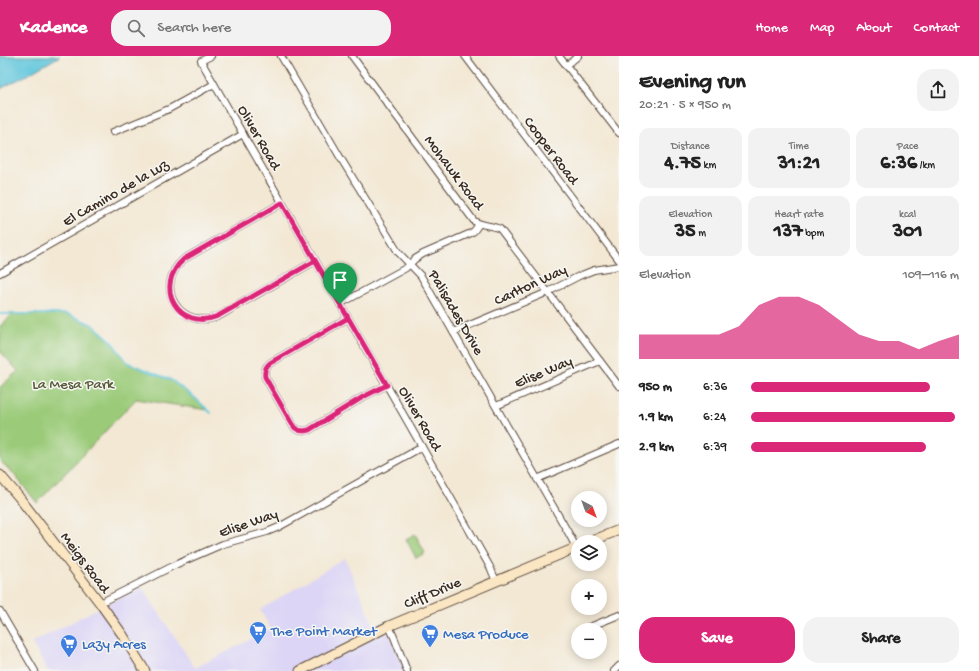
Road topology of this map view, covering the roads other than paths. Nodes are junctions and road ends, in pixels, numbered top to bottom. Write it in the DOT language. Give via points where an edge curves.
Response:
graph roads {
  1 [pos="211,56"];
  2 [pos="281,56"];
  3 [pos="352,56"];
  4 [pos="465,56"];
  5 [pos="559,56"];
  6 [pos="578,56"];
  7 [pos="566,66"];
  8 [pos="214,84"];
  9 [pos="113,132"];
  10 [pos="243,134"];
  11 [pos="619,134"];
  12 [pos="282,203"];
  13 [pos="479,224"];
  14 [pos="619,260"];
  15 [pos="315,261"];
  16 [pos="410,264"];
  17 [pos="619,266"];
  18 [pos="0,273"];
  19 [pos="548,292"];
  20 [pos="340,304"];
  21 [pos="348,318"];
  22 [pos="453,332"];
  23 [pos="600,361"];
  24 [pos="387,385"];
  25 [pos="619,386"];
  26 [pos="496,406"];
  27 [pos="619,444"];
  28 [pos="422,447"];
  29 [pos="1,478"];
  30 [pos="537,479"];
  31 [pos="619,530"];
  32 [pos="606,535"];
  33 [pos="571,537"];
  34 [pos="571,550"];
  35 [pos="496,581"];
  36 [pos="100,603"];
  37 [pos="0,612"];
  38 [pos="619,615"];
  39 [pos="599,623"];
  40 [pos="389,626"];
  41 [pos="619,666"];
  42 [pos="35,671"];
  43 [pos="145,671"];
  44 [pos="300,671"];
  45 [pos="407,671"];
  46 [pos="614,671"];
  1 -- 8 [label="street, Oliver Road" via="201,61"];
  2 -- 16 [label="street, Palisades Drive" via="400,256"];
  3 -- 13 [label="street, Mohawk Road"];
  4 -- 14 [label="street, Cooper Road"];
  5 -- 7 [label="street"];
  6 -- 7 [label="street"];
  7 -- 11 [label="street"];
  8 -- 9 [label="street" via="169,109"];
  8 -- 10 [label="street, Oliver Road"];
  10 -- 12 [label="street, Oliver Road"];
  10 -- 18 [label="street, El Camino de la Luz"];
  12 -- 15 [label="street, Oliver Road"];
  12 -- 15 [label="street" via="184,259 172,275 170,293 175,305 192,318 212,319"];
  13 -- 16 [label="street" via="471,233 422,254"];
  13 -- 19 [label="street, Mohawk Road" via="500,229"];
  15 -- 20 [label="street, Oliver Road"];
  16 -- 20 [label="street"];
  16 -- 22 [label="street, Palisades Drive" via="421,276"];
  17 -- 19 [label="street, Carlton Way" via="594,270"];
  19 -- 22 [label="street, Carlton Way"];
  19 -- 23 [label="street, Mohawk Road"];
  20 -- 21 [label="street, Oliver Road"];
  21 -- 24 [label="street, Oliver Road"];
  21 -- 24 [label="street" via="270,363 266,368 265,377 292,424 300,431 309,430"];
  22 -- 26 [label="street, Palisades Drive"];
  23 -- 25 [label="street, Mohawk Road"];
  23 -- 26 [label="street, Elise Way"];
  24 -- 28 [label="street, Oliver Road"];
  26 -- 30 [label="street, Palisades Drive"];
  27 -- 30 [label="street"];
  28 -- 35 [label="street, Oliver Road"];
  28 -- 36 [label="street, Elise Way" via="279,527 223,544"];
  29 -- 36 [label="main road, Meigs Road"];
  30 -- 33 [label="street, Palisades Drive"];
  31 -- 32 [label="main road"];
  34 -- 35 [label="main road, Cliff Drive"];
  35 -- 40 [label="main road, Cliff Drive"];
  36 -- 43 [label="main road, Meigs Road"];
  37 -- 42 [label="street"];
  38 -- 39 [label="street"];
  40 -- 44 [label="main road, Cliff Drive"];
  40 -- 45 [label="street"];
  41 -- 46 [label="street"];
}
